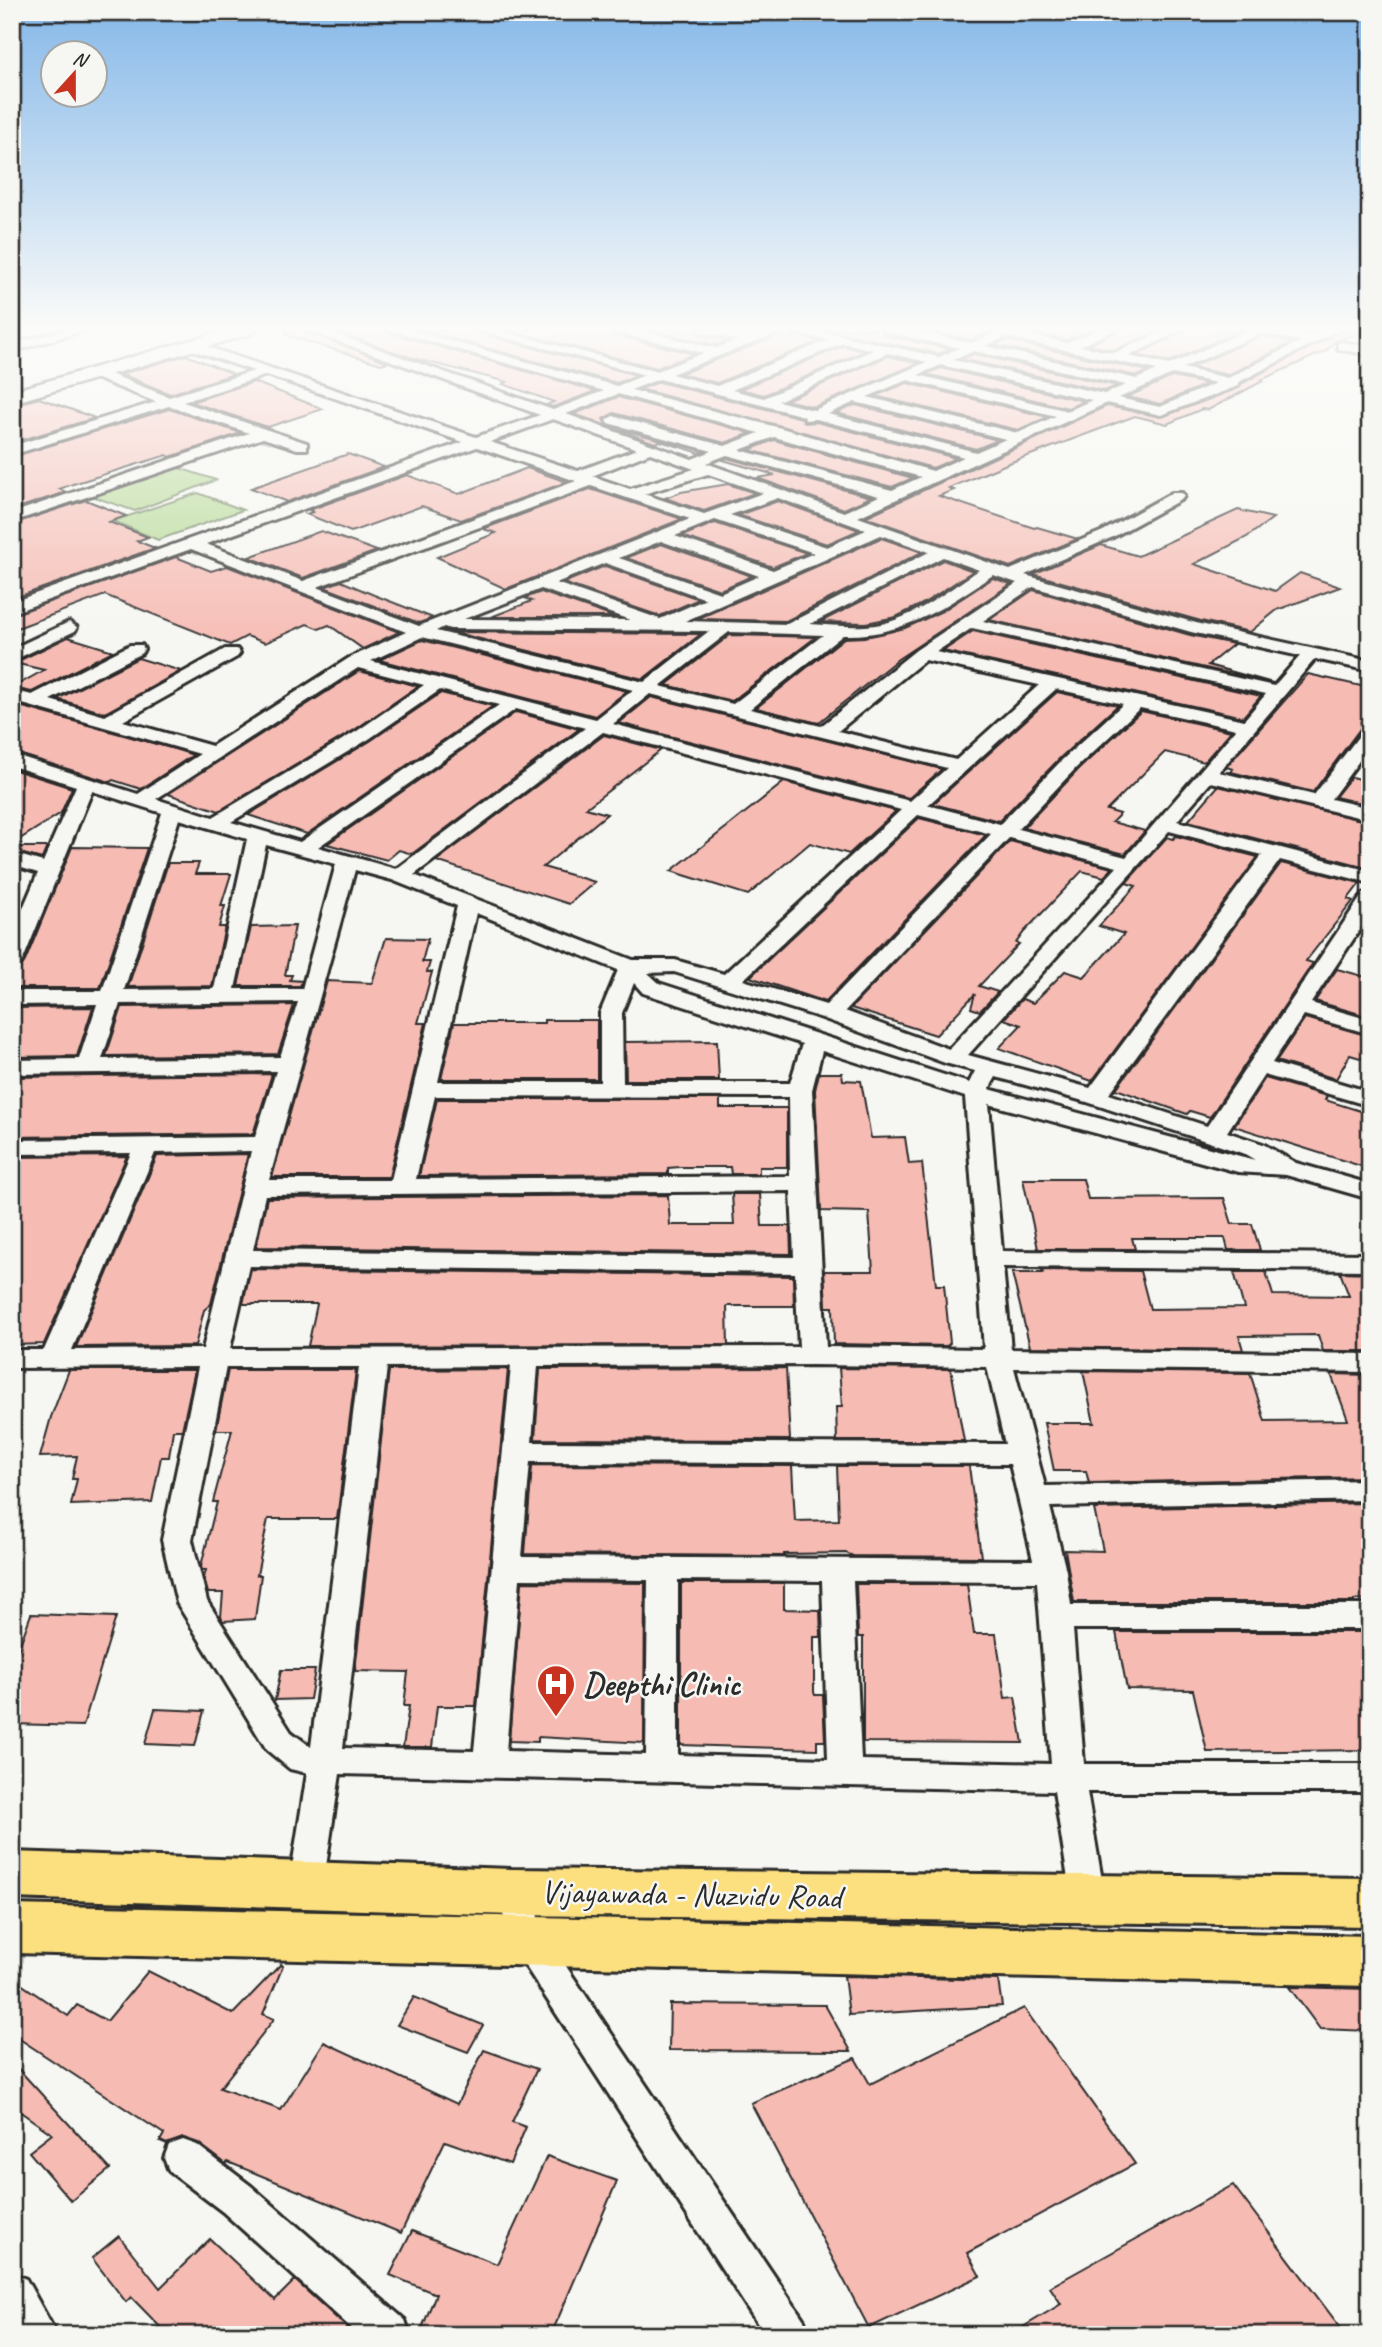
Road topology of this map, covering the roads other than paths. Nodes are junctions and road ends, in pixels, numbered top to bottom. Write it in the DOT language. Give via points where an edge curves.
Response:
graph roads {
  1 [pos="52,439"];
  2 [pos="247,439"];
  3 [pos="276,439"];
  4 [pos="463,439"];
  5 [pos="488,439"];
  6 [pos="628,439"];
  7 [pos="676,439"];
  8 [pos="755,439"];
  9 [pos="796,439"];
  10 [pos="907,439"];
  11 [pos="1019,439"];
  12 [pos="476,443"];
  13 [pos="302,446"];
  14 [pos="652,448"];
  15 [pos="726,450"];
  16 [pos="12,451"];
  17 [pos="979,457"];
  18 [pos="694,463"];
  19 [pos="709,469"];
  20 [pos="937,477"];
  21 [pos="582,479"];
  22 [pos="779,493"];
  23 [pos="629,494"];
  24 [pos="893,495"];
  25 [pos="1177,496"];
  26 [pos="847,516"];
  27 [pos="710,517"];
  28 [pos="12,518"];
  29 [pos="881,529"];
  30 [pos="661,536"];
  31 [pos="192,544"];
  32 [pos="943,551"];
  33 [pos="827,552"];
  34 [pos="605,558"];
  35 [pos="992,568"];
  36 [pos="1012,575"];
  37 [pos="774,576"];
  38 [pos="1031,581"];
  39 [pos="541,583"];
  40 [pos="304,586"];
  41 [pos="12,592"];
  42 [pos="720,599"];
  43 [pos="30,601"];
  44 [pos="12,608"];
  45 [pos="907,622"];
  46 [pos="967,622"];
  47 [pos="437,624"];
  48 [pos="661,625"];
  49 [pos="69,626"];
  50 [pos="725,626"];
  51 [pos="789,629"];
  52 [pos="839,630"];
  53 [pos="420,632"];
  54 [pos="952,633"];
  55 [pos="136,649"];
  56 [pos="1312,652"];
  57 [pos="230,653"];
  58 [pos="922,654"];
  59 [pos="12,656"];
  60 [pos="355,662"];
  61 [pos="1370,666"];
  62 [pos="1052,683"];
  63 [pos="437,684"];
  64 [pos="647,689"];
  65 [pos="1279,692"];
  66 [pos="12,695"];
  67 [pos="35,701"];
  68 [pos="1136,702"];
  69 [pos="513,704"];
  70 [pos="736,711"];
  71 [pos="108,722"];
  72 [pos="599,726"];
  73 [pos="1250,727"];
  74 [pos="824,733"];
  75 [pos="1370,733"];
  76 [pos="215,753"];
  77 [pos="12,760"];
  78 [pos="1348,762"];
  79 [pos="959,766"];
  80 [pos="1370,768"];
  81 [pos="1207,775"];
  82 [pos="86,783"];
  83 [pos="140,801"];
  84 [pos="1319,802"];
  85 [pos="915,807"];
  86 [pos="172,811"];
  87 [pos="1370,814"];
  88 [pos="215,824"];
  89 [pos="1164,824"];
  90 [pos="1005,832"];
  91 [pos="258,836"];
  92 [pos="304,848"];
  93 [pos="1275,852"];
  94 [pos="12,859"];
  95 [pos="347,861"];
  96 [pos="1130,864"];
  97 [pos="49,870"];
  98 [pos="399,876"];
  99 [pos="1370,877"];
  100 [pos="1370,898"];
  101 [pos="468,901"];
  102 [pos="17,937"];
  103 [pos="12,960"];
  104 [pos="630,967"];
  105 [pos="727,983"];
  106 [pos="311,995"];
  107 [pos="223,996"];
  108 [pos="109,997"];
  109 [pos="12,998"];
  110 [pos="1300,1007"];
  111 [pos="830,1013"];
  112 [pos="1370,1027"];
  113 [pos="814,1040"];
  114 [pos="953,1058"];
  115 [pos="290,1064"];
  116 [pos="88,1066"];
  117 [pos="1257,1066"];
  118 [pos="12,1067"];
  119 [pos="989,1067"];
  120 [pos="423,1089"];
  121 [pos="800,1090"];
  122 [pos="611,1091"];
  123 [pos="976,1093"];
  124 [pos="1095,1097"];
  125 [pos="1370,1099"];
  126 [pos="1213,1135"];
  127 [pos="265,1144"];
  128 [pos="146,1146"];
  129 [pos="12,1147"];
  130 [pos="1287,1168"];
  131 [pos="803,1183"];
  132 [pos="402,1187"];
  133 [pos="255,1188"];
  134 [pos="1370,1192"];
  135 [pos="238,1258"];
  136 [pos="989,1259"];
  137 [pos="1370,1262"];
  138 [pos="807,1265"];
  139 [pos="813,1356"];
  140 [pos="526,1357"];
  141 [pos="998,1357"];
  142 [pos="214,1358"];
  143 [pos="374,1358"];
  144 [pos="12,1359"];
  145 [pos="54,1359"];
  146 [pos="1370,1363"];
  147 [pos="517,1452"];
  148 [pos="1022,1454"];
  149 [pos="1370,1490"];
  150 [pos="1032,1497"];
  151 [pos="507,1568"];
  152 [pos="663,1569"];
  153 [pos="837,1570"];
  154 [pos="1051,1571"];
  155 [pos="1057,1617"];
  156 [pos="1370,1617"];
  157 [pos="489,1764"];
  158 [pos="662,1767"];
  159 [pos="324,1771"];
  160 [pos="845,1771"];
  161 [pos="1370,1778"];
  162 [pos="1069,1787"];
  163 [pos="310,1863"];
  164 [pos="12,1875"];
  165 [pos="512,1892"];
  166 [pos="1088,1898"];
  167 [pos="1370,1902"];
  168 [pos="12,1929"];
  169 [pos="530,1942"];
  170 [pos="1370,1961"];
  171 [pos="183,2158"];
  172 [pos="12,2293"];
  173 [pos="37,2335"];
  174 [pos="390,2335"];
  175 [pos="789,2335"];
  1 -- 16 [label="street"];
  2 -- 28 [label="street"];
  3 -- 13 [label="street"];
  4 -- 12 [label="street"];
  5 -- 12 [label="street"];
  6 -- 14 [label="street"];
  7 -- 15 [label="street"];
  8 -- 15 [label="street"];
  9 -- 20 [label="street"];
  10 -- 17 [label="street"];
  11 -- 17 [label="street"];
  12 -- 21 [label="street"];
  12 -- 31 [label="street"];
  14 -- 18 [label="street"];
  14 -- 21 [label="street"];
  15 -- 18 [label="street"];
  15 -- 24 [label="street"];
  17 -- 20 [label="street"];
  18 -- 19 [label="street"];
  19 -- 22 [label="street"];
  19 -- 23 [label="street"];
  20 -- 24 [label="street"];
  21 -- 23 [label="street"];
  21 -- 40 [label="street"];
  22 -- 26 [label="street"];
  22 -- 27 [label="street"];
  23 -- 27 [label="street"];
  24 -- 26 [label="street"];
  25 -- 36 [label="street" via="1108,534"];
  26 -- 29 [label="street"];
  27 -- 30 [label="street"];
  27 -- 33 [label="street"];
  29 -- 32 [label="street"];
  29 -- 33 [label="street"];
  30 -- 34 [label="street"];
  30 -- 37 [label="street"];
  31 -- 40 [label="street"];
  31 -- 43 [label="street"];
  32 -- 35 [label="street"];
  32 -- 51 [label="street"];
  33 -- 37 [label="street"];
  34 -- 39 [label="street"];
  34 -- 42 [label="street"];
  35 -- 36 [label="street"];
  35 -- 45 [label="street"];
  36 -- 38 [label="street"];
  37 -- 42 [label="street"];
  38 -- 46 [label="street"];
  38 -- 56 [label="street" via="1197,628"];
  39 -- 47 [label="street"];
  39 -- 48 [label="street"];
  40 -- 53 [label="street"];
  41 -- 43 [label="street"];
  42 -- 48 [label="street"];
  43 -- 44 [label="street"];
  45 -- 52 [label="street" via="889,629"];
  45 -- 54 [label="street"];
  46 -- 54 [label="street"];
  46 -- 65 [label="street"];
  47 -- 48 [label="street"];
  47 -- 53 [label="street"];
  48 -- 50 [label="street"];
  49 -- 59 [label="street"];
  50 -- 51 [label="street"];
  50 -- 64 [label="street"];
  51 -- 52 [label="street"];
  52 -- 70 [label="street"];
  53 -- 60 [label="street"];
  53 -- 64 [label="street"];
  54 -- 58 [label="street"];
  55 -- 67 [label="street"];
  56 -- 61 [label="street"];
  56 -- 65 [label="street"];
  57 -- 71 [label="street"];
  58 -- 62 [label="street"];
  58 -- 74 [label="street"];
  60 -- 63 [label="street"];
  60 -- 76 [label="street"];
  62 -- 68 [label="street"];
  62 -- 79 [label="street"];
  63 -- 69 [label="street"];
  63 -- 88 [label="street" via="363,735"];
  64 -- 70 [label="street"];
  64 -- 72 [label="street"];
  65 -- 73 [label="street"];
  66 -- 67 [label="street"];
  67 -- 71 [label="street"];
  68 -- 73 [label="street"];
  68 -- 90 [label="street"];
  69 -- 72 [label="street"];
  69 -- 92 [label="street"];
  70 -- 74 [label="street"];
  71 -- 76 [label="street"];
  72 -- 85 [label="street"];
  72 -- 98 [label="street"];
  73 -- 81 [label="street"];
  74 -- 79 [label="street"];
  75 -- 78 [label="street"];
  76 -- 83 [label="street"];
  77 -- 82 [label="street"];
  78 -- 80 [label="street"];
  78 -- 84 [label="street"];
  79 -- 85 [label="street"];
  81 -- 84 [label="street"];
  81 -- 89 [label="street"];
  82 -- 83 [label="street"];
  82 -- 97 [label="street"];
  83 -- 86 [label="street"];
  84 -- 87 [label="street"];
  85 -- 90 [label="street"];
  85 -- 105 [label="street"];
  86 -- 88 [label="street"];
  86 -- 108 [label="street"];
  88 -- 91 [label="street"];
  89 -- 93 [label="street"];
  89 -- 96 [label="street"];
  90 -- 96 [label="street"];
  90 -- 111 [label="street"];
  91 -- 92 [label="street"];
  91 -- 107 [label="street"];
  92 -- 95 [label="street"];
  93 -- 99 [label="street"];
  93 -- 124 [label="street"];
  94 -- 97 [label="street"];
  95 -- 98 [label="street"];
  95 -- 106 [label="street"];
  96 -- 114 [label="street"];
  97 -- 102 [label="street"];
  98 -- 101 [label="street"];
  100 -- 110 [label="street"];
  101 -- 104 [label="street"];
  101 -- 120 [label="street"];
  102 -- 103 [label="street"];
  104 -- 105 [label="street" via="675,966"];
  104 -- 113 [label="street" via="650,988"];
  104 -- 122 [label="street" via="611,1013"];
  105 -- 111 [label="street"];
  106 -- 107 [label="street"];
  106 -- 115 [label="street"];
  107 -- 108 [label="street"];
  108 -- 109 [label="street"];
  108 -- 116 [label="street"];
  110 -- 112 [label="street"];
  110 -- 117 [label="street"];
  111 -- 114 [label="street"];
  113 -- 121 [label="street"];
  113 -- 123 [label="street"];
  114 -- 119 [label="street"];
  115 -- 116 [label="street"];
  115 -- 127 [label="street"];
  116 -- 118 [label="street"];
  117 -- 125 [label="street"];
  117 -- 126 [label="street"];
  119 -- 123 [label="street"];
  119 -- 124 [label="street"];
  120 -- 122 [label="street"];
  120 -- 132 [label="street"];
  121 -- 122 [label="street"];
  121 -- 131 [label="street"];
  123 -- 130 [label="street" via="1247,1167"];
  123 -- 136 [label="street"];
  124 -- 126 [label="street"];
  126 -- 130 [label="street" via="1254,1149"];
  127 -- 128 [label="street"];
  127 -- 133 [label="street"];
  128 -- 129 [label="street"];
  128 -- 145 [label="street"];
  130 -- 134 [label="street"];
  131 -- 132 [label="street"];
  131 -- 138 [label="street"];
  132 -- 133 [label="street"];
  133 -- 135 [label="street"];
  135 -- 138 [label="street"];
  135 -- 142 [label="street"];
  136 -- 137 [label="street"];
  136 -- 141 [label="street"];
  138 -- 139 [label="street"];
  139 -- 140 [label="street"];
  139 -- 141 [label="street"];
  140 -- 143 [label="street"];
  140 -- 147 [label="street"];
  141 -- 146 [label="street"];
  141 -- 148 [label="street"];
  142 -- 143 [label="street"];
  142 -- 145 [label="street"];
  142 -- 159 [label="street" via="177,1540 192,1603 279,1741"];
  143 -- 159 [label="street"];
  144 -- 145 [label="street"];
  147 -- 148 [label="street"];
  147 -- 151 [label="street"];
  148 -- 150 [label="street"];
  149 -- 150 [label="street"];
  150 -- 154 [label="street"];
  151 -- 152 [label="street"];
  151 -- 157 [label="street"];
  152 -- 153 [label="street"];
  152 -- 158 [label="street"];
  153 -- 154 [label="street"];
  153 -- 160 [label="street"];
  154 -- 155 [label="street"];
  155 -- 156 [label="street"];
  155 -- 162 [label="street"];
  157 -- 158 [label="street"];
  157 -- 159 [label="street"];
  158 -- 160 [label="street"];
  159 -- 163 [label="street"];
  160 -- 162 [label="street"];
  161 -- 162 [label="street"];
  162 -- 166 [label="street"];
  163 -- 164 [label="main road, Vijayawada - Nuzvidu Road"];
  163 -- 165 [label="main road, Vijayawada - Nuzvidu Road"];
  165 -- 166 [label="main road, Vijayawada - Nuzvidu Road"];
  165 -- 169 [label="street"];
  166 -- 167 [label="main road, Vijayawada - Nuzvidu Road"];
  168 -- 169 [label="main road, Vijayawada - Nuzvidu Road"];
  169 -- 170 [label="main road, Vijayawada - Nuzvidu Road"];
  169 -- 175 [label="street"];
  171 -- 174 [label="street" via="237,2199"];
  172 -- 173 [label="street"];
}
